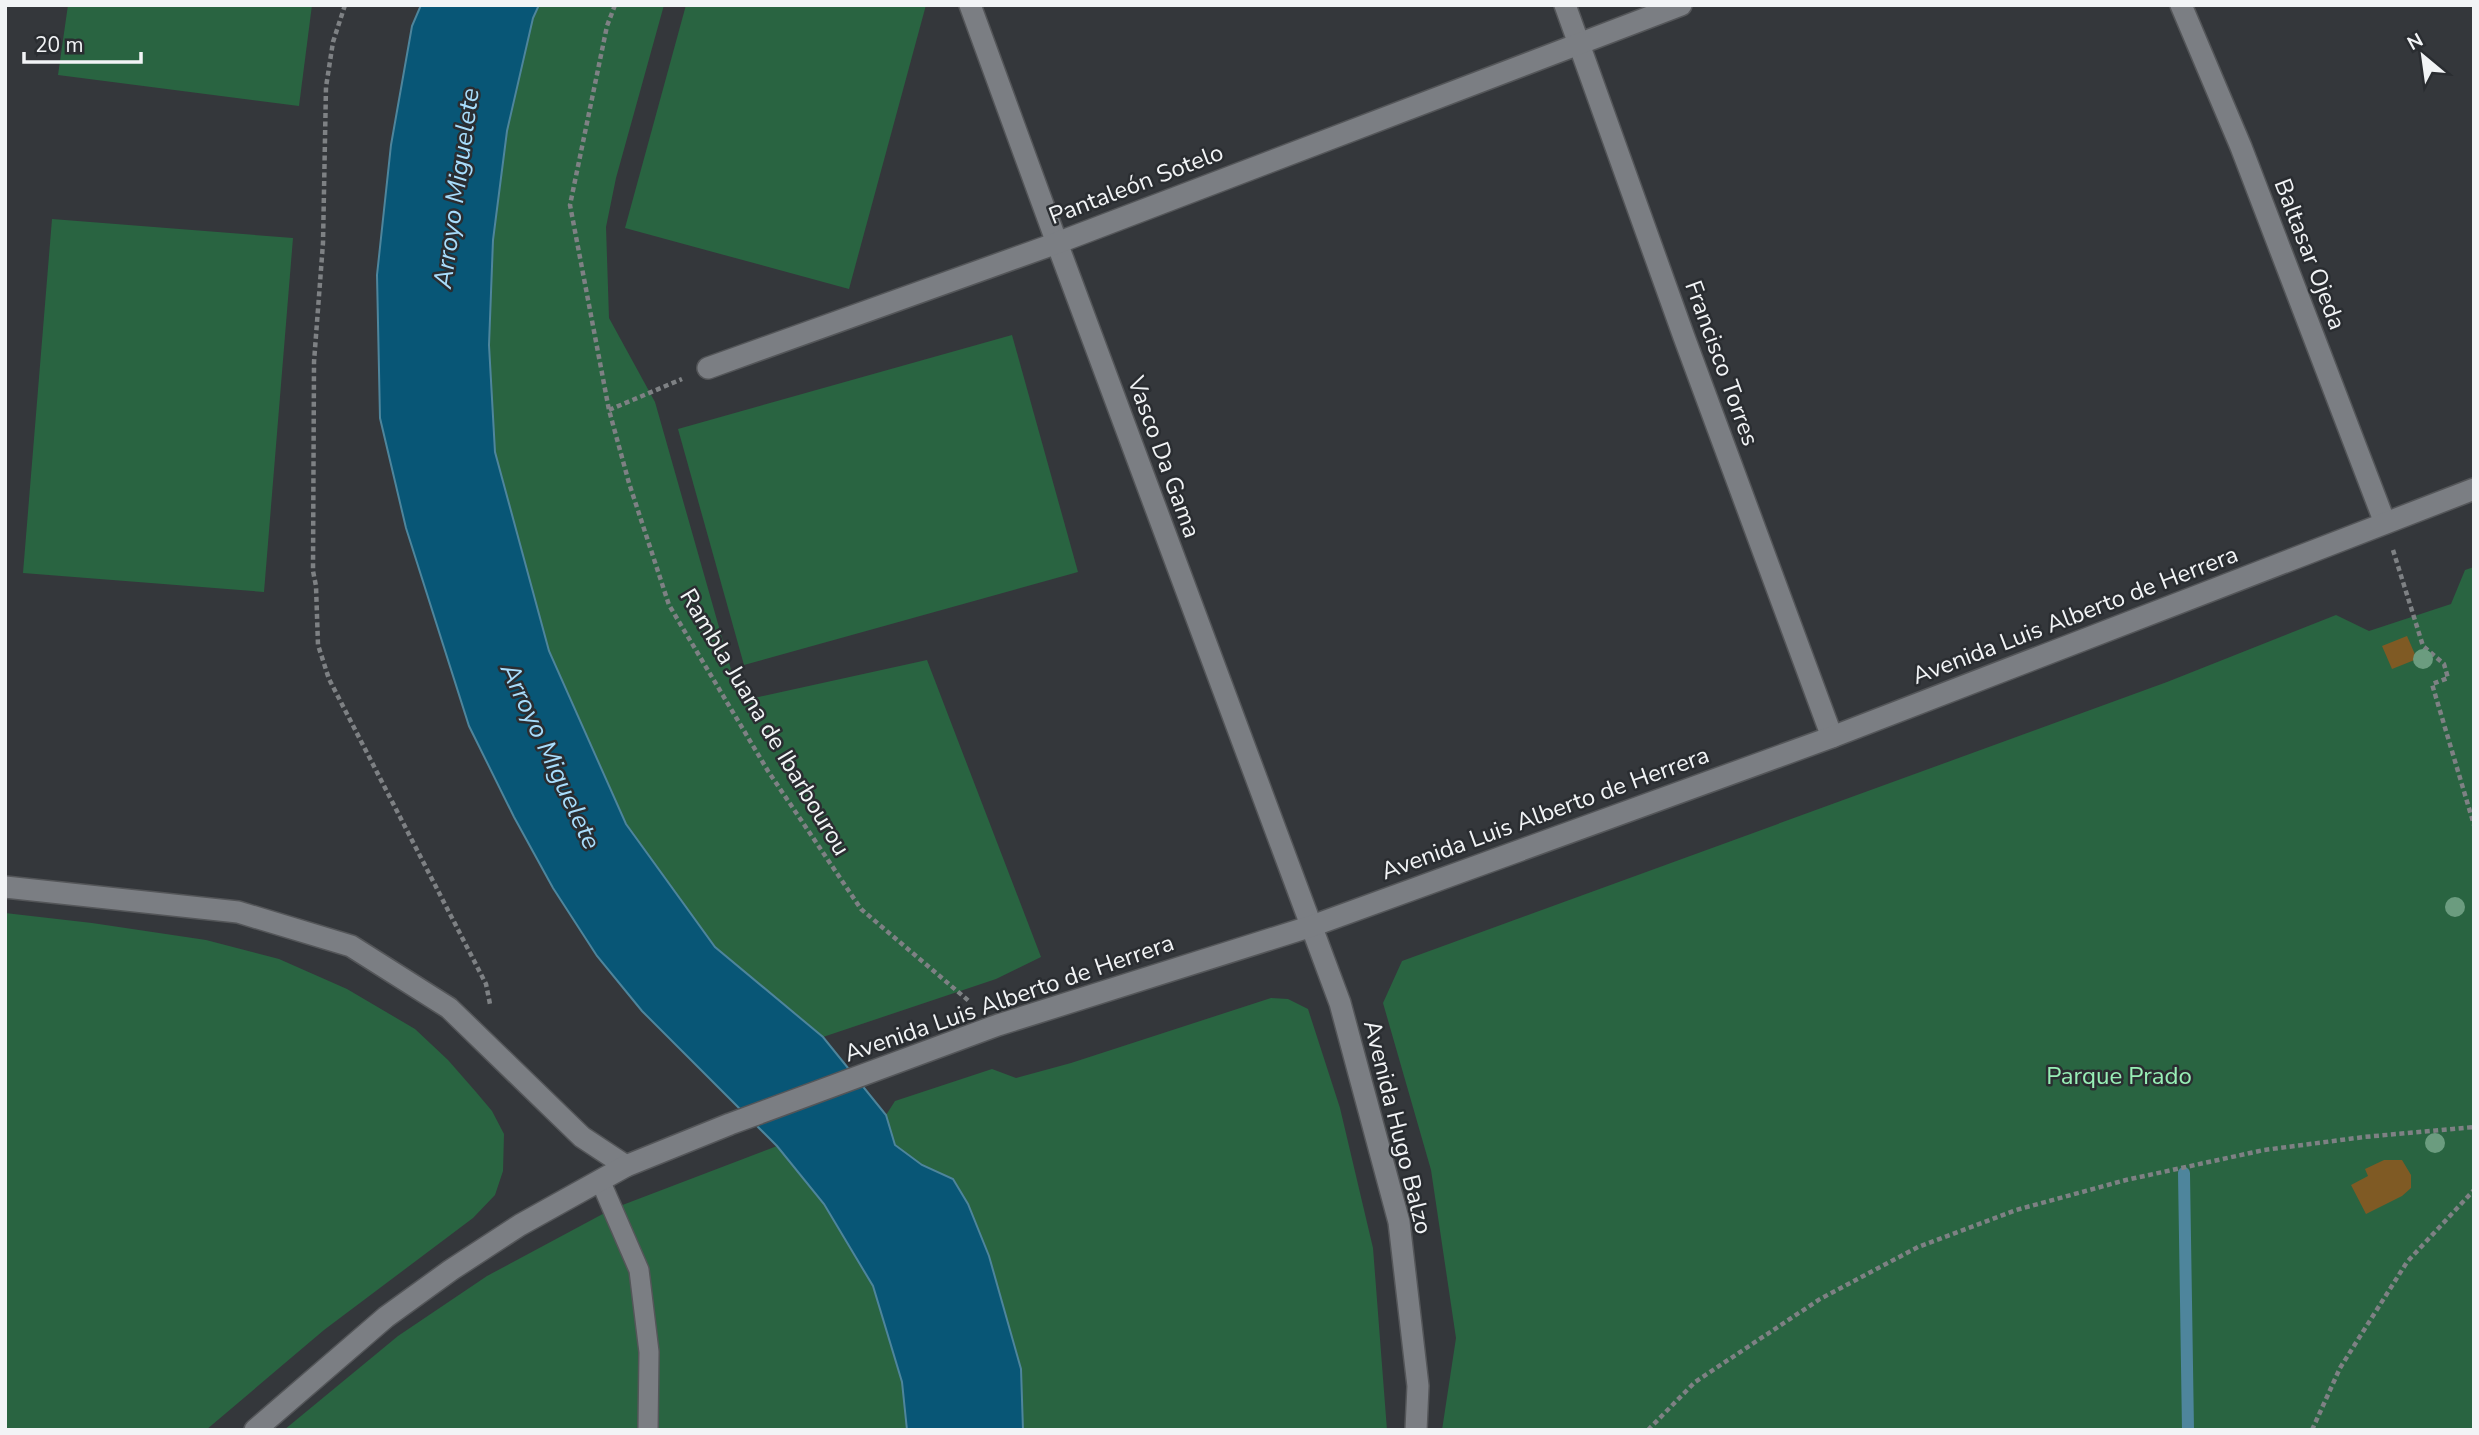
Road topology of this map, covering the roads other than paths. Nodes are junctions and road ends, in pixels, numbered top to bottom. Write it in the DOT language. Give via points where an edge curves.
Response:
graph roads {
  1 [pos="971,5"];
  2 [pos="1565,5"];
  3 [pos="1681,5"];
  4 [pos="2181,5"];
  5 [pos="1579,43"];
  6 [pos="1057,243"];
  7 [pos="708,368"];
  8 [pos="2474,489"];
  9 [pos="2385,523"];
  10 [pos="1832,737"];
  11 [pos="5,887"];
  12 [pos="1311,926"];
  13 [pos="626,1166"];
  14 [pos="600,1180"];
  15 [pos="255,1430"];
  16 [pos="648,1430"];
  17 [pos="1416,1430"];
  1 -- 6 [label="street, Vasco Da Gama"];
  2 -- 5 [label="street, Francisco Torres"];
  3 -- 5 [label="street, Pantaleón Sotelo"];
  4 -- 9 [label="street, Baltasar Ojeda" via="2241,147"];
  5 -- 6 [label="street, Pantaleón Sotelo"];
  5 -- 10 [label="street, Francisco Torres"];
  6 -- 7 [label="street, Pantaleón Sotelo"];
  6 -- 12 [label="street, Vasco Da Gama"];
  8 -- 9 [label="street, Avenida Luis Alberto de Herrera"];
  9 -- 10 [label="street, Avenida Luis Alberto de Herrera"];
  10 -- 12 [label="street, Avenida Luis Alberto de Herrera"];
  11 -- 13 [label="street" via="239,912 351,946 449,1008 582,1137"];
  12 -- 13 [label="street, Avenida Luis Alberto de Herrera" via="998,1025"];
  12 -- 17 [label="street, Avenida Hugo Balzo" via="1340,1003 1399,1222 1418,1386"];
  13 -- 14 [label="street, Avenida Luis Alberto de Herrera"];
  14 -- 15 [label="street, Avenida Luis Alberto de Herrera" via="520,1225 386,1317"];
  14 -- 16 [label="lane" via="639,1269 649,1352"];
}
